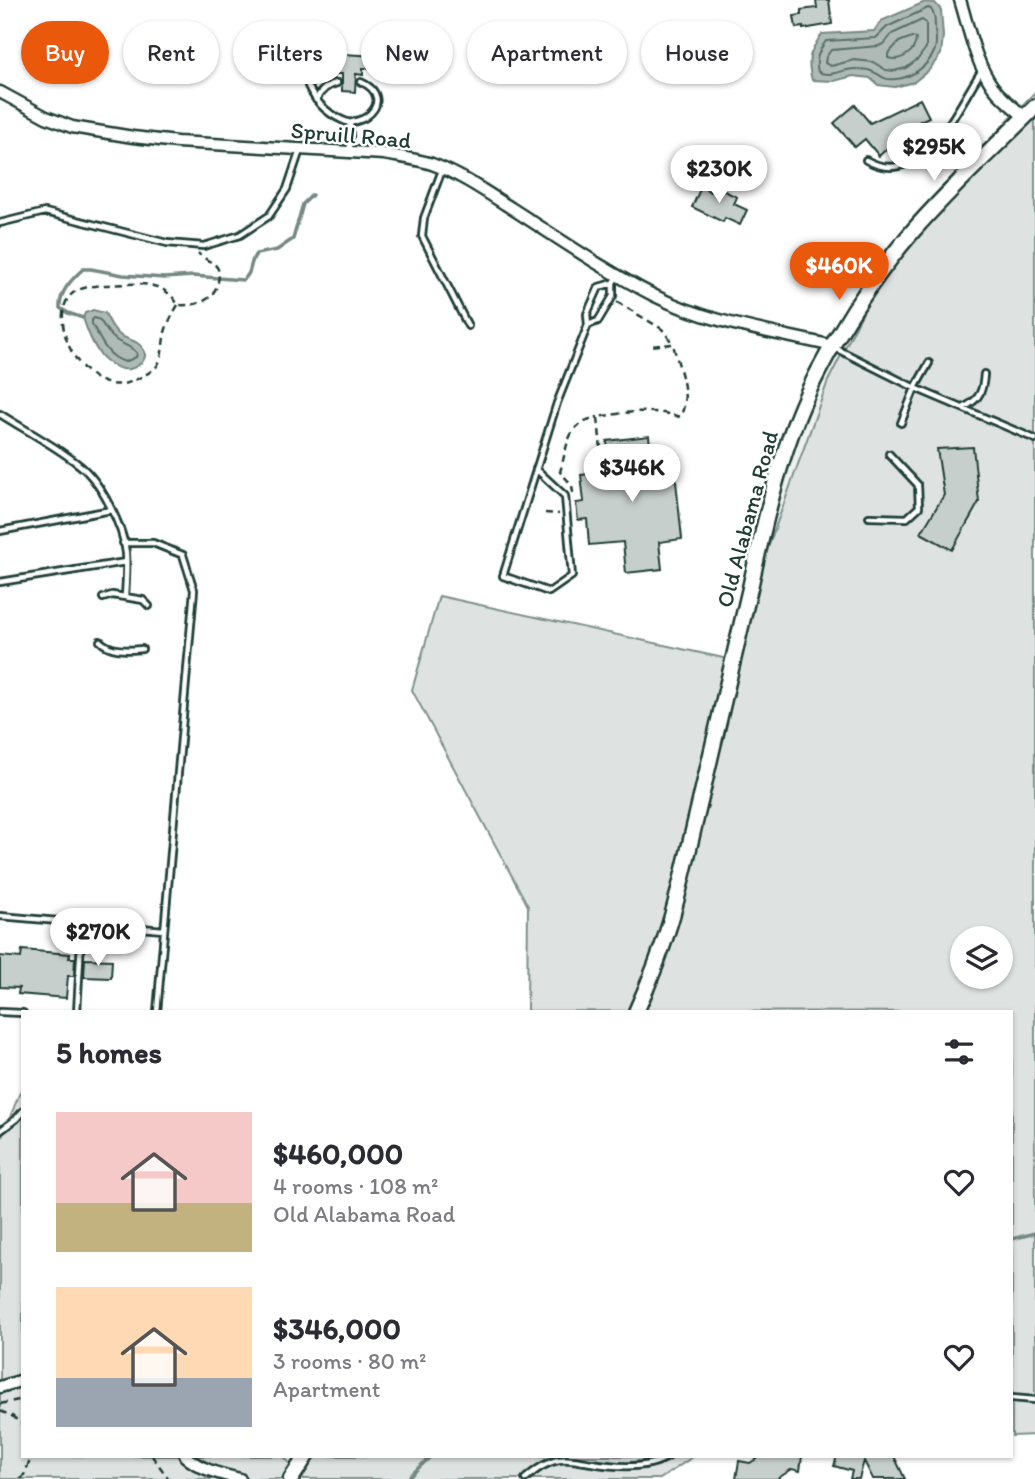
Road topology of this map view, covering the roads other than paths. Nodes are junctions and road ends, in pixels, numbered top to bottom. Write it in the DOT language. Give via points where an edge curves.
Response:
graph roads {
  1 [pos="960,0"];
  2 [pos="983,69"];
  3 [pos="308,84"];
  4 [pos="334,84"];
  5 [pos="365,84"];
  6 [pos="0,92"];
  7 [pos="316,100"];
  8 [pos="1030,112"];
  9 [pos="350,123"];
  10 [pos="300,149"];
  11 [pos="350,152"];
  12 [pos="866,160"];
  13 [pos="442,169"];
  14 [pos="0,223"];
  15 [pos="615,279"];
  16 [pos="468,326"];
  17 [pos="588,326"];
  18 [pos="833,346"];
  19 [pos="929,363"];
  20 [pos="984,374"];
  21 [pos="915,388"];
  22 [pos="964,407"];
  23 [pos="0,414"];
  24 [pos="901,424"];
  25 [pos="1035,439"];
  26 [pos="889,454"];
  27 [pos="536,470"];
  28 [pos="111,510"];
  29 [pos="869,517"];
  30 [pos="0,531"];
  31 [pos="123,543"];
  32 [pos="126,562"];
  33 [pos="0,582"];
  34 [pos="125,597"];
  35 [pos="103,598"];
  36 [pos="149,606"];
  37 [pos="100,641"];
  38 [pos="142,649"];
  39 [pos="0,916"];
  40 [pos="82,923"];
  41 [pos="164,930"];
  42 [pos="77,1010"];
  43 [pos="157,1010"];
  44 [pos="637,1010"];
  45 [pos="0,1012"];
  46 [pos="21,1013"];
  47 [pos="21,1113"];
  48 [pos="0,1131"];
  49 [pos="21,1381"];
  50 [pos="0,1387"];
  51 [pos="1013,1398"];
  52 [pos="1035,1400"];
  53 [pos="187,1458"];
  54 [pos="305,1458"];
  55 [pos="666,1458"];
  56 [pos="240,1479"];
  57 [pos="291,1479"];
  58 [pos="525,1479"];
  1 -- 2 [label="street"];
  2 -- 8 [label="street" via="1007,103"];
  2 -- 12 [label="lane" via="949,126 917,158 895,167"];
  3 -- 7 [label="lane"];
  4 -- 7 [label="lane"];
  5 -- 9 [label="lane" via="375,92 376,104 366,117"];
  6 -- 10 [label="street, Spruill Road" via="72,127 177,142"];
  7 -- 9 [label="lane" via="327,112"];
  8 -- 18 [label="main road, Old Alabama Road" via="912,232 862,298"];
  9 -- 11 [label="lane"];
  10 -- 11 [label="street, Spruill Road"];
  10 -- 14 [label="lane" via="287,189 269,216 240,235 204,246 167,243 45,212"];
  11 -- 13 [label="street, Spruill Road" via="408,158"];
  13 -- 15 [label="street, Spruill Road" via="472,183"];
  13 -- 16 [label="lane" via="422,236"];
  15 -- 17 [label="lane" via="598,321"];
  15 -- 17 [label="lane" via="599,287 587,314"];
  15 -- 18 [label="street, Spruill Road" via="712,318"];
  17 -- 27 [label="lane"];
  18 -- 21 [label="lane"];
  18 -- 44 [label="main road, Old Alabama Road" via="803,404 776,479 670,923"];
  19 -- 21 [label="lane"];
  20 -- 22 [label="lane" via="980,396"];
  21 -- 22 [label="lane"];
  21 -- 24 [label="lane"];
  22 -- 25 [label="lane"];
  23 -- 28 [label="lane" via="80,465 103,492"];
  26 -- 29 [label="lane" via="918,485 919,507 907,518"];
  27 -- 27 [label="lane" via="565,496 572,576 549,592 503,576"];
  28 -- 30 [label="lane"];
  28 -- 31 [label="lane"];
  31 -- 32 [label="lane"];
  31 -- 41 [label="lane" via="153,542 183,555 194,590"];
  32 -- 33 [label="lane"];
  32 -- 34 [label="lane"];
  34 -- 35 [label="lane"];
  34 -- 36 [label="lane" via="143,600"];
  37 -- 38 [label="lane" via="106,647"];
  39 -- 40 [label="lane"];
  40 -- 41 [label="lane"];
  40 -- 42 [label="lane"];
  41 -- 43 [label="lane"];
  45 -- 46 [label="lane"];
  47 -- 48 [label="lane"];
  49 -- 50 [label="street"];
  51 -- 52 [label="lane"];
  53 -- 56 [label="street" via="212,1472"];
  54 -- 57 [label="main road"];
  55 -- 58 [label="lane" via="620,1466 558,1460"];
}
